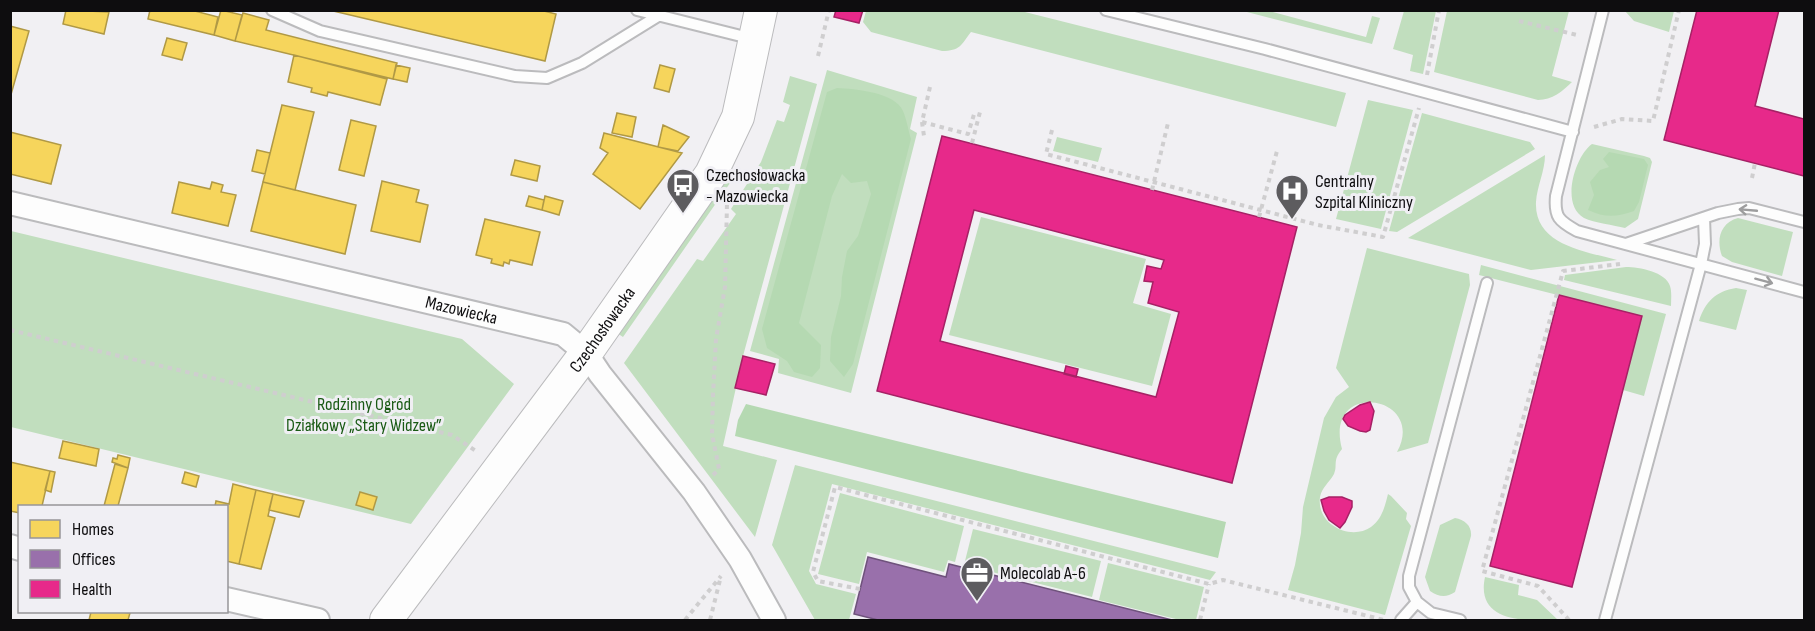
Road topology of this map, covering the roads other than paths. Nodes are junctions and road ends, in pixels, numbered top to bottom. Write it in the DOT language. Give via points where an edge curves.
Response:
graph roads {
  1 [pos="272,10"];
  2 [pos="637,10"];
  3 [pos="1106,10"];
  4 [pos="1603,10"];
  5 [pos="658,16"];
  6 [pos="759,25"];
  7 [pos="1573,132"];
  8 [pos="10,203"];
  9 [pos="1704,218"];
  10 [pos="1804,222"];
  11 [pos="1626,244"];
  12 [pos="1701,264"];
  13 [pos="1487,284"];
  14 [pos="1804,292"];
  15 [pos="586,353"];
  16 [pos="228,598"];
  17 [pos="1417,602"];
  18 [pos="318,621"];
  19 [pos="386,621"];
  20 [pos="774,621"];
  21 [pos="1401,621"];
  22 [pos="1460,621"];
  23 [pos="1605,621"];
  1 -- 5 [label="lane" via="320,31 515,76 547,78 582,63"];
  2 -- 5 [label="lane"];
  3 -- 7 [label="lane"];
  4 -- 7 [label="lane"];
  5 -- 6 [label="lane"];
  6 -- 15 [label="street, Czechosłowacka" via="738,117 711,174"];
  7 -- 11 [label="lane" via="1555,211 1562,223 1576,231"];
  8 -- 15 [label="street, Mazowiecka" via="538,327 563,334"];
  10 -- 9 [label="lane, one-way" via="1749,208"];
  9 -- 11 [label="lane"];
  9 -- 12 [label="lane"];
  11 -- 12 [label="lane"];
  12 -- 14 [label="lane, one-way"];
  12 -- 23 [label="lane"];
  13 -- 17 [label="lane" via="1409,576 1409,587"];
  15 -- 19 [label="street, Czechosłowacka"];
  15 -- 20 [label="street, Mazowiecka" via="694,492 740,559"];
  16 -- 18 [label="street"];
  17 -- 21 [label="lane"];
  17 -- 22 [label="lane" via="1431,613"];
}
